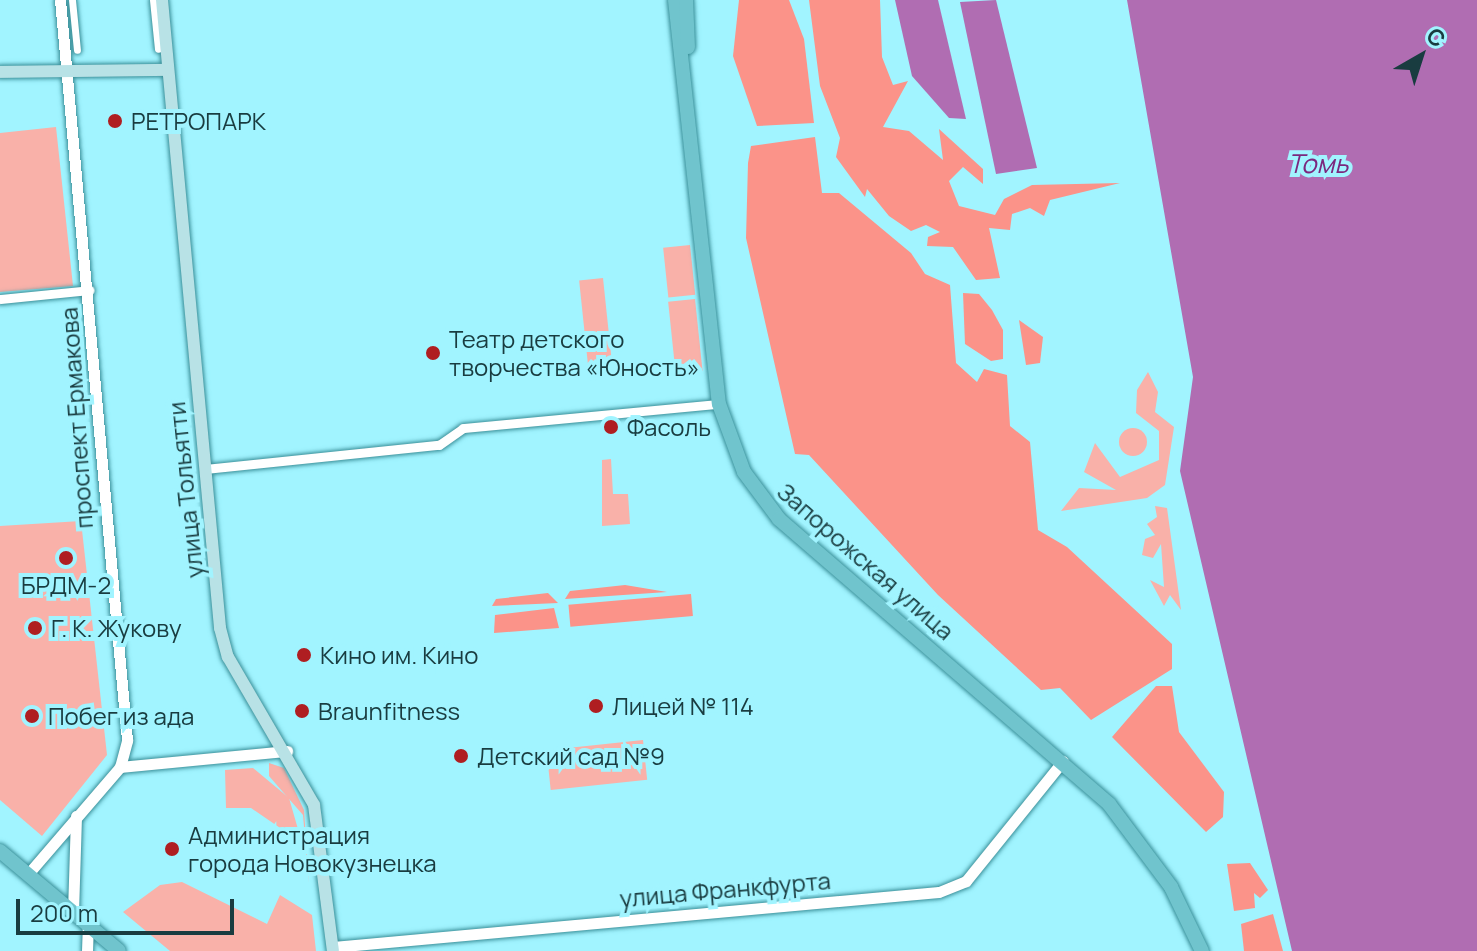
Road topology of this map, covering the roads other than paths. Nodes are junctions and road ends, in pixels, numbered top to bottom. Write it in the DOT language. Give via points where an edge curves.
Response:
graph roads {
  1 [pos="60,0"];
  2 [pos="72,0"];
  3 [pos="153,0"];
  4 [pos="162,0"];
  5 [pos="675,0"];
  6 [pos="686,0"];
  7 [pos="158,49"];
  8 [pos="77,50"];
  9 [pos="686,63"];
  10 [pos="168,70"];
  11 [pos="0,72"];
  12 [pos="68,72"];
  13 [pos="90,290"];
  14 [pos="0,299"];
  15 [pos="719,404"];
  16 [pos="205,469"];
  17 [pos="287,751"];
  18 [pos="1063,761"];
  19 [pos="120,767"];
  20 [pos="76,816"];
  21 [pos="0,851"];
  22 [pos="28,874"];
  23 [pos="73,912"];
  24 [pos="88,925"];
  25 [pos="333,949"];
  26 [pos="87,951"];
  27 [pos="119,951"];
  28 [pos="1202,951"];
  1 -- 12 [label="street, проспект Ермакова"];
  2 -- 8 [label="street"];
  3 -- 7 [label="street"];
  4 -- 10 [label="main road, улица Тольятти"];
  5 -- 9 [label="main road, Запорожская улица"];
  6 -- 9 [label="main road, Запорожская улица"];
  9 -- 15 [label="main road, Запорожская улица"];
  10 -- 12 [label="main road"];
  10 -- 16 [label="main road, улица Тольятти"];
  11 -- 12 [label="main road"];
  12 -- 13 [label="street, проспект Ермакова"];
  13 -- 14 [label="street"];
  13 -- 19 [label="street, проспект Ермакова" via="127,740"];
  15 -- 16 [label="street" via="463,428 439,445"];
  15 -- 18 [label="main road, Запорожская улица" via="744,472 779,519"];
  16 -- 17 [label="main road, улица Тольятти" via="224,646"];
  17 -- 19 [label="street"];
  17 -- 25 [label="main road, улица Тольятти" via="318,817"];
  18 -- 25 [label="street, улица Франкфурта" via="966,881 939,892"];
  18 -- 28 [label="main road, Запорожская улица" via="1143,844"];
  19 -- 20 [label="street"];
  20 -- 22 [label="street"];
  20 -- 23 [label="street"];
  21 -- 22 [label="main road"];
  22 -- 23 [label="main road"];
  23 -- 24 [label="main road"];
  24 -- 26 [label="street"];
  24 -- 27 [label="main road"];
}
